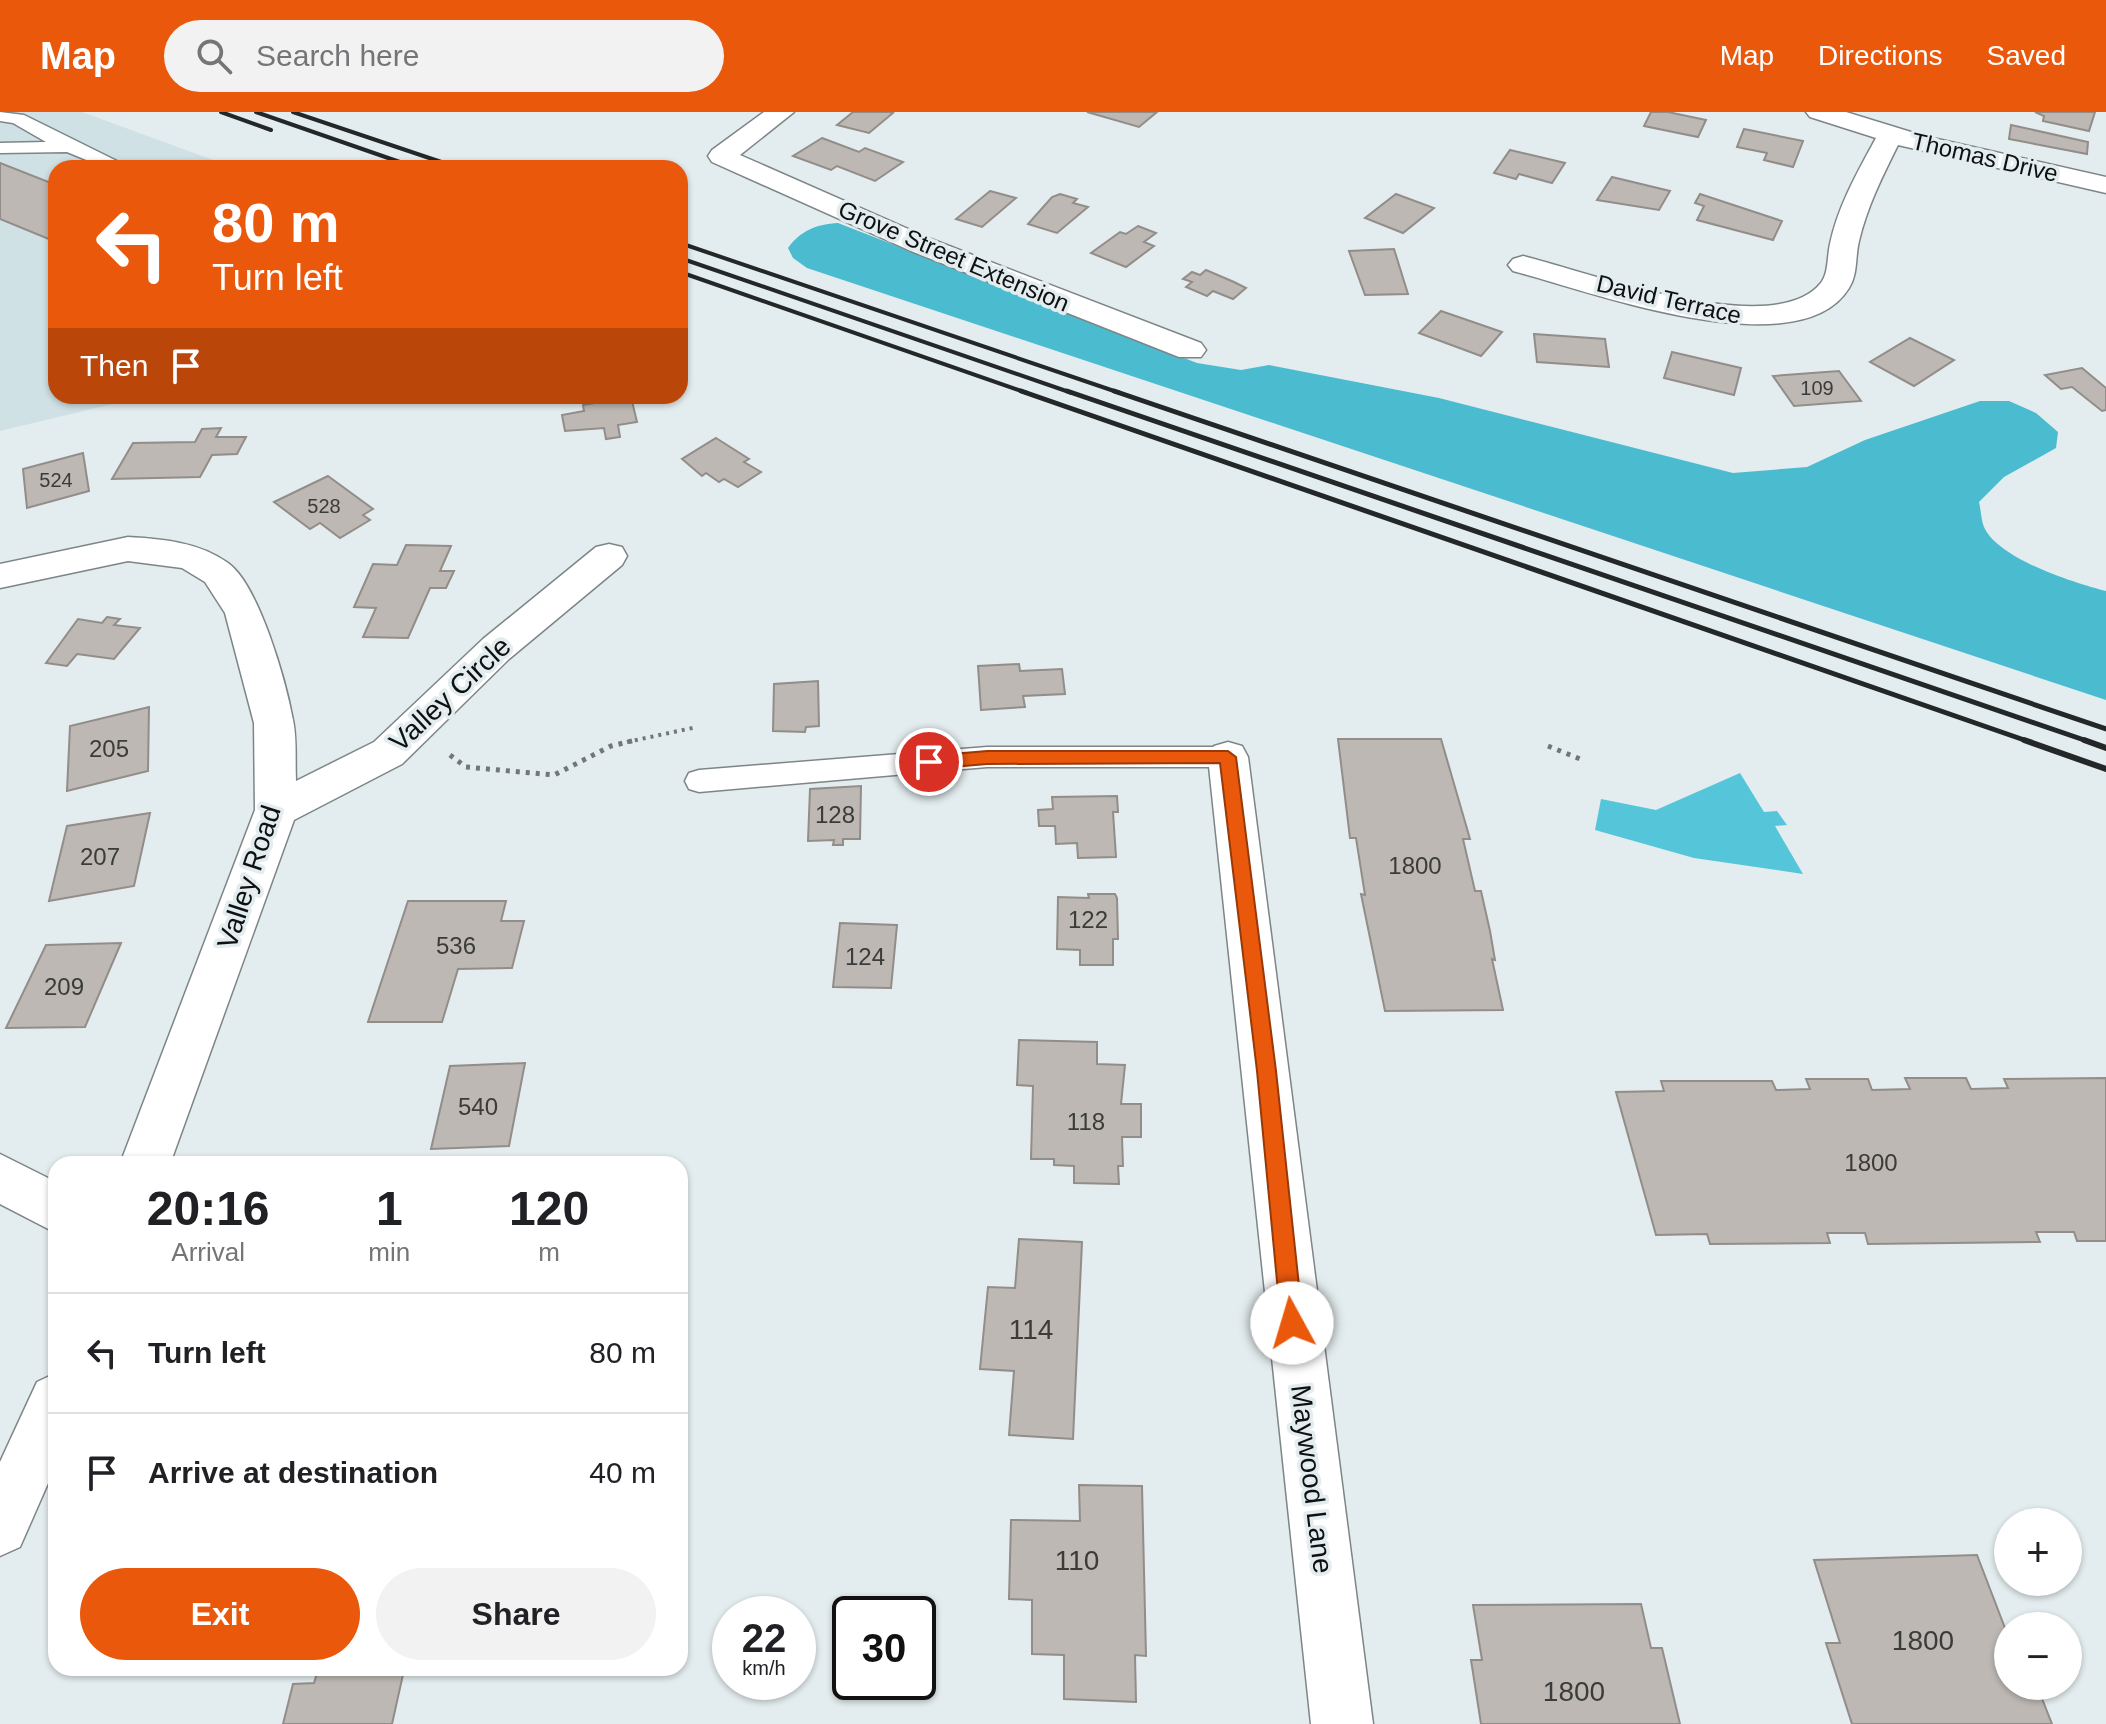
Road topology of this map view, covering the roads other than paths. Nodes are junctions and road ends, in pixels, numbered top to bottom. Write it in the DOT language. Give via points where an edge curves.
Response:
graph roads {
  1 [pos="781,112"];
  2 [pos="1819,112"];
  3 [pos="0,116"];
  4 [pos="1891,134"];
  5 [pos="69,147"];
  6 [pos="0,148"];
  7 [pos="102,160"];
  8 [pos="2106,185"];
  9 [pos="1523,265"];
  10 [pos="1190,350"];
  11 [pos="609,556"];
  12 [pos="0,576"];
  13 [pos="1228,757"];
  14 [pos="699,781"];
  15 [pos="276,810"];
  16 [pos="148,1156"];
  17 [pos="0,1177"];
  18 [pos="48,1204"];
  19 [pos="48,1419"];
  20 [pos="0,1527"];
  21 [pos="1342,1724"];
  1 -- 10 [label="street, Grove Street Extension" via="721,156 921,245"];
  2 -- 4 [label="street, Thomas Drive"];
  3 -- 5 [label="lane" via="18,119"];
  4 -- 8 [label="street, Thomas Drive"];
  4 -- 9 [label="street, David Terrace" via="1862,189 1844,242 1837,285 1806,310 1761,319 1710,313"];
  5 -- 6 [label="lane"];
  5 -- 7 [label="lane"];
  11 -- 15 [label="street, Valley Circle" via="496,649 370,765"];
  12 -- 15 [label="street, Valley Road" via="128,549 164,551 218,573 243,613 266,687 274,723"];
  13 -- 14 [label="lane" via="987,757"];
  13 -- 21 [label="street, Maywood Lane"];
  15 -- 16 [label="street, Valley Road"];
  17 -- 18 [label="street"];
  19 -- 20 [label="street"];
}
